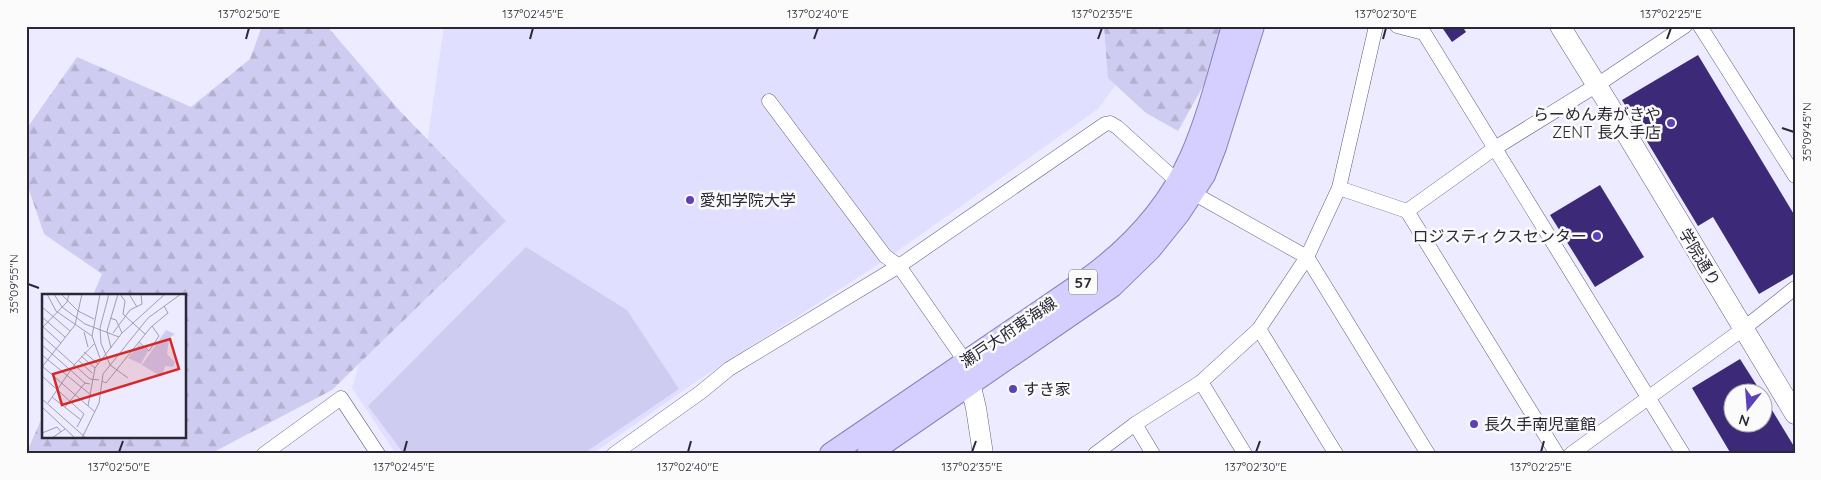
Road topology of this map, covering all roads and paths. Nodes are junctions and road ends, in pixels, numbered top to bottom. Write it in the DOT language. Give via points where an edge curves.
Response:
graph roads {
  1 [pos="1233,26"];
  2 [pos="1253,26"];
  3 [pos="1376,26"];
  4 [pos="1397,26"];
  5 [pos="1560,26"];
  6 [pos="1685,26"];
  7 [pos="1700,26"];
  8 [pos="1602,92"];
  9 [pos="769,101"];
  10 [pos="1495,148"];
  11 [pos="1795,176"];
  12 [pos="1186,188"];
  13 [pos="1339,188"];
  14 [pos="1407,211"];
  15 [pos="1307,257"];
  16 [pos="899,266"];
  17 [pos="1795,288"];
  18 [pos="1259,328"];
  19 [pos="1743,329"];
  20 [pos="965,361"];
  21 [pos="1201,382"];
  22 [pos="970,383"];
  23 [pos="1648,398"];
  24 [pos="1795,414"];
  25 [pos="1135,424"];
  26 [pos="264,454"];
  27 [pos="378,454"];
  28 [pos="614,454"];
  29 [pos="831,454"];
  30 [pos="868,454"];
  31 [pos="983,454"];
  32 [pos="1095,454"];
  33 [pos="1153,454"];
  34 [pos="1245,454"];
  35 [pos="1336,454"];
  36 [pos="1428,454"];
  37 [pos="1557,454"];
  38 [pos="1571,454"];
  39 [pos="1683,454"];
  1 -- 12 [label="main road, 瀬戸大府東海線 / 57"];
  2 -- 12 [label="main road, 瀬戸大府東海線 / 57" via="1204,175"];
  3 -- 13 [label="street"];
  4 -- 10 [label="street" via="1424,33"];
  5 -- 8 [label="street, 学院通り"];
  6 -- 8 [label="street"];
  7 -- 11 [label="street"];
  8 -- 10 [label="street"];
  8 -- 19 [label="street, 学院通り"];
  9 -- 16 [label="street" via="885,256"];
  10 -- 14 [label="street"];
  10 -- 23 [label="street"];
  12 -- 15 [label="street"];
  12 -- 16 [label="street" via="1117,127 1104,124"];
  12 -- 20 [label="main road, 瀬戸大府東海線 / 57" via="1113,260"];
  12 -- 22 [label="main road, 瀬戸大府東海線 / 57" via="1150,250 1112,286"];
  13 -- 14 [label="street"];
  13 -- 15 [label="street"];
  14 -- 37 [label="street"];
  15 -- 18 [label="street"];
  15 -- 36 [label="street"];
  16 -- 20 [label="street"];
  16 -- 28 [label="street" via="729,369"];
  17 -- 19 [label="street"];
  18 -- 21 [label="street"];
  18 -- 35 [label="street"];
  19 -- 23 [label="street"];
  19 -- 24 [label="street, 学院通り"];
  20 -- 22 [label="street"];
  20 -- 29 [label="main road, 瀬戸大府東海線 / 57"];
  21 -- 25 [label="street"];
  21 -- 34 [label="street"];
  22 -- 30 [label="main road, 瀬戸大府東海線 / 57"];
  22 -- 31 [label="street"];
  23 -- 38 [label="street"];
  23 -- 39 [label="street"];
  25 -- 32 [label="street"];
  25 -- 33 [label="street"];
  26 -- 27 [label="street" via="341,398"];
}
